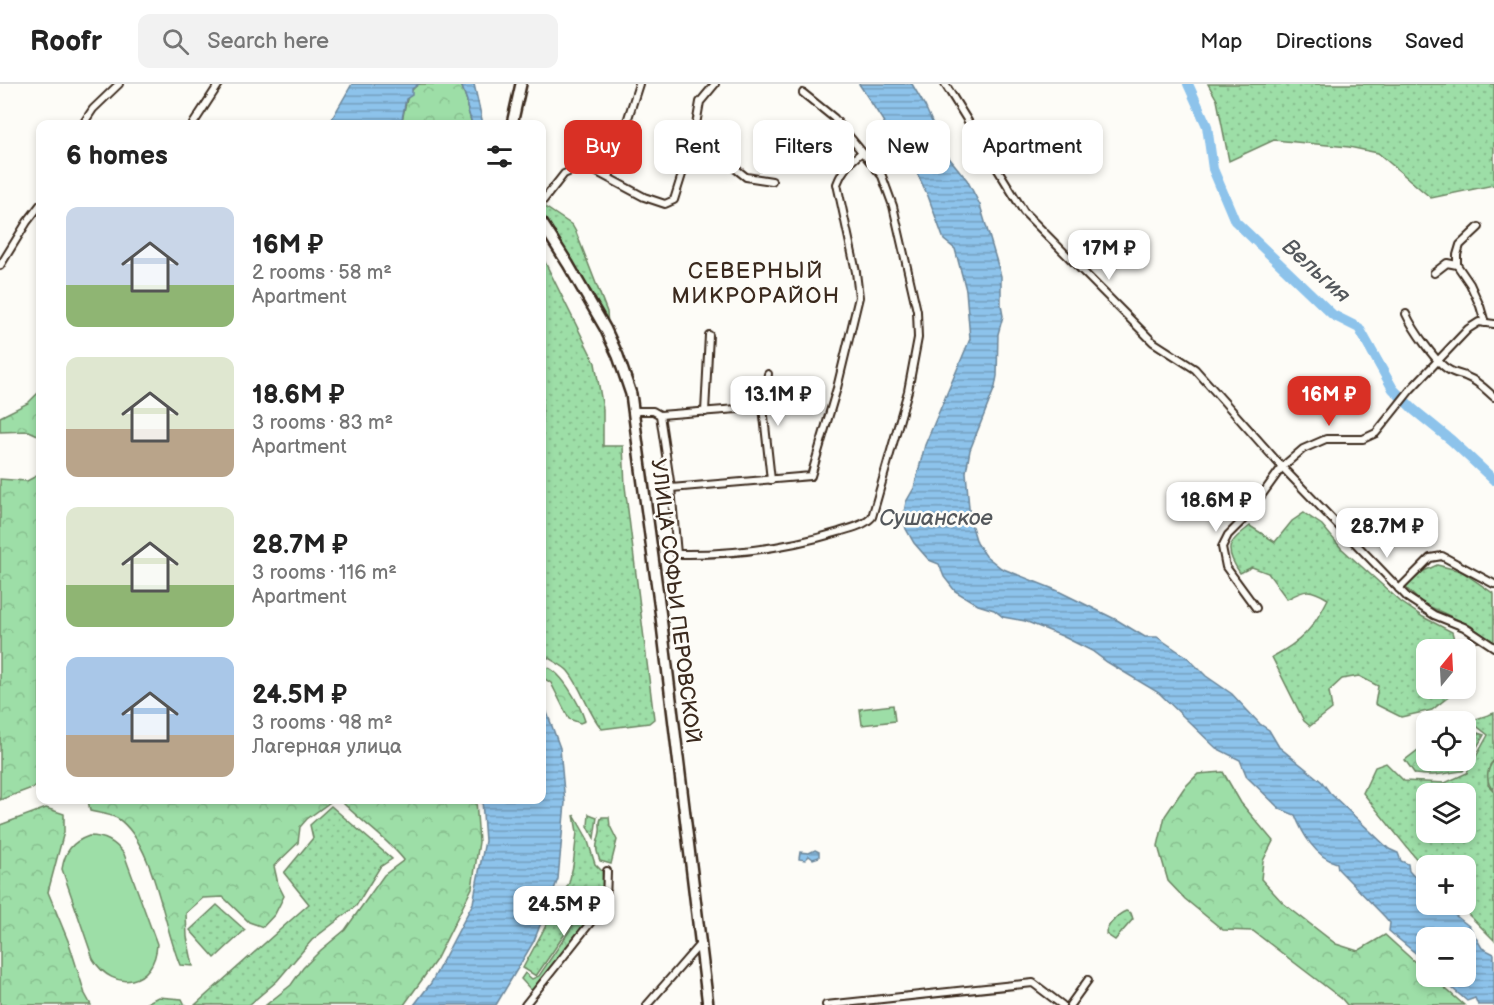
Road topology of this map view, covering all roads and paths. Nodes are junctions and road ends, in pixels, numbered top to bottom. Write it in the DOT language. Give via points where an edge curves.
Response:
graph roads {
  1 [pos="119,84"];
  2 [pos="219,84"];
  3 [pos="521,84"];
  4 [pos="639,84"];
  5 [pos="715,84"];
  6 [pos="945,84"];
  7 [pos="803,93"];
  8 [pos="86,120"];
  9 [pos="196,120"];
  10 [pos="513,120"];
  11 [pos="697,120"];
  12 [pos="861,153"];
  13 [pos="741,173"];
  14 [pos="682,174"];
  15 [pos="609,177"];
  16 [pos="772,181"];
  17 [pos="546,196"];
  18 [pos="36,211"];
  19 [pos="1479,227"];
  20 [pos="546,229"];
  21 [pos="1457,265"];
  22 [pos="0,266"];
  23 [pos="1434,273"];
  24 [pos="1406,314"];
  25 [pos="1485,323"];
  26 [pos="1494,324"];
  27 [pos="709,335"];
  28 [pos="1438,361"];
  29 [pos="768,374"];
  30 [pos="1494,397"];
  31 [pos="763,407"];
  32 [pos="634,411"];
  33 [pos="705,412"];
  34 [pos="660,415"];
  35 [pos="1282,467"];
  36 [pos="771,480"];
  37 [pos="670,488"];
  38 [pos="1494,584"];
  39 [pos="1399,589"];
  40 [pos="1256,608"];
  41 [pos="1494,647"];
  42 [pos="607,871"];
  43 [pos="700,944"];
  44 [pos="1088,980"];
  45 [pos="525,1005"];
  46 [pos="647,1005"];
  47 [pos="708,1005"];
  48 [pos="826,1005"];
  49 [pos="1062,1005"];
  50 [pos="1070,1005"];
  1 -- 8 [label="street"];
  2 -- 9 [label="street"];
  3 -- 10 [label="main road"];
  4 -- 15 [label="street"];
  5 -- 11 [label="street" via="700,102"];
  6 -- 35 [label="street" via="1024,213 1153,342 1195,369"];
  7 -- 12 [label="street" via="834,118"];
  12 -- 36 [label="street" via="841,173 837,184 859,297 837,388 811,476"];
  12 -- 37 [label="street" via="882,176 893,207 917,311 918,338 908,392 872,517 853,528 809,541 718,554 677,554"];
  13 -- 16 [label="street"];
  14 -- 15 [label="street" via="674,200 665,204"];
  15 -- 17 [label="street" via="584,165 573,168"];
  18 -- 22 [label="street"];
  19 -- 21 [label="street" via="1460,245"];
  20 -- 32 [label="main road, УЛИЦА СОФЬИ ПЕРОВСКОЙ" via="605,328 625,373"];
  21 -- 23 [label="street" via="1447,263"];
  21 -- 25 [label="street" via="1475,295"];
  24 -- 28 [label="street"];
  25 -- 26 [label="street"];
  25 -- 28 [label="street" via="1468,329"];
  27 -- 33 [label="street"];
  28 -- 30 [label="street" via="1450,371 1475,381"];
  28 -- 35 [label="street" via="1376,433 1363,439 1326,439 1303,449"];
  29 -- 31 [label="street"];
  31 -- 33 [label="street"];
  31 -- 36 [label="street"];
  32 -- 34 [label="street"];
  32 -- 43 [label="main road, УЛИЦА СОФЬИ ПЕРОВСКОЙ"];
  33 -- 34 [label="street"];
  34 -- 37 [label="street"];
  35 -- 39 [label="street"];
  35 -- 40 [label="street" via="1222,548 1226,567"];
  36 -- 37 [label="street"];
  38 -- 39 [label="street" via="1442,556 1430,558"];
  39 -- 41 [label="street" via="1434,615 1464,627"];
  42 -- 45 [label="street" via="606,903"];
  43 -- 46 [label="street"];
  43 -- 47 [label="main road, УЛИЦА СОФЬИ ПЕРОВСКОЙ"];
  44 -- 50 [label="street"];
  48 -- 49 [label="street" via="1033,983"];
}
